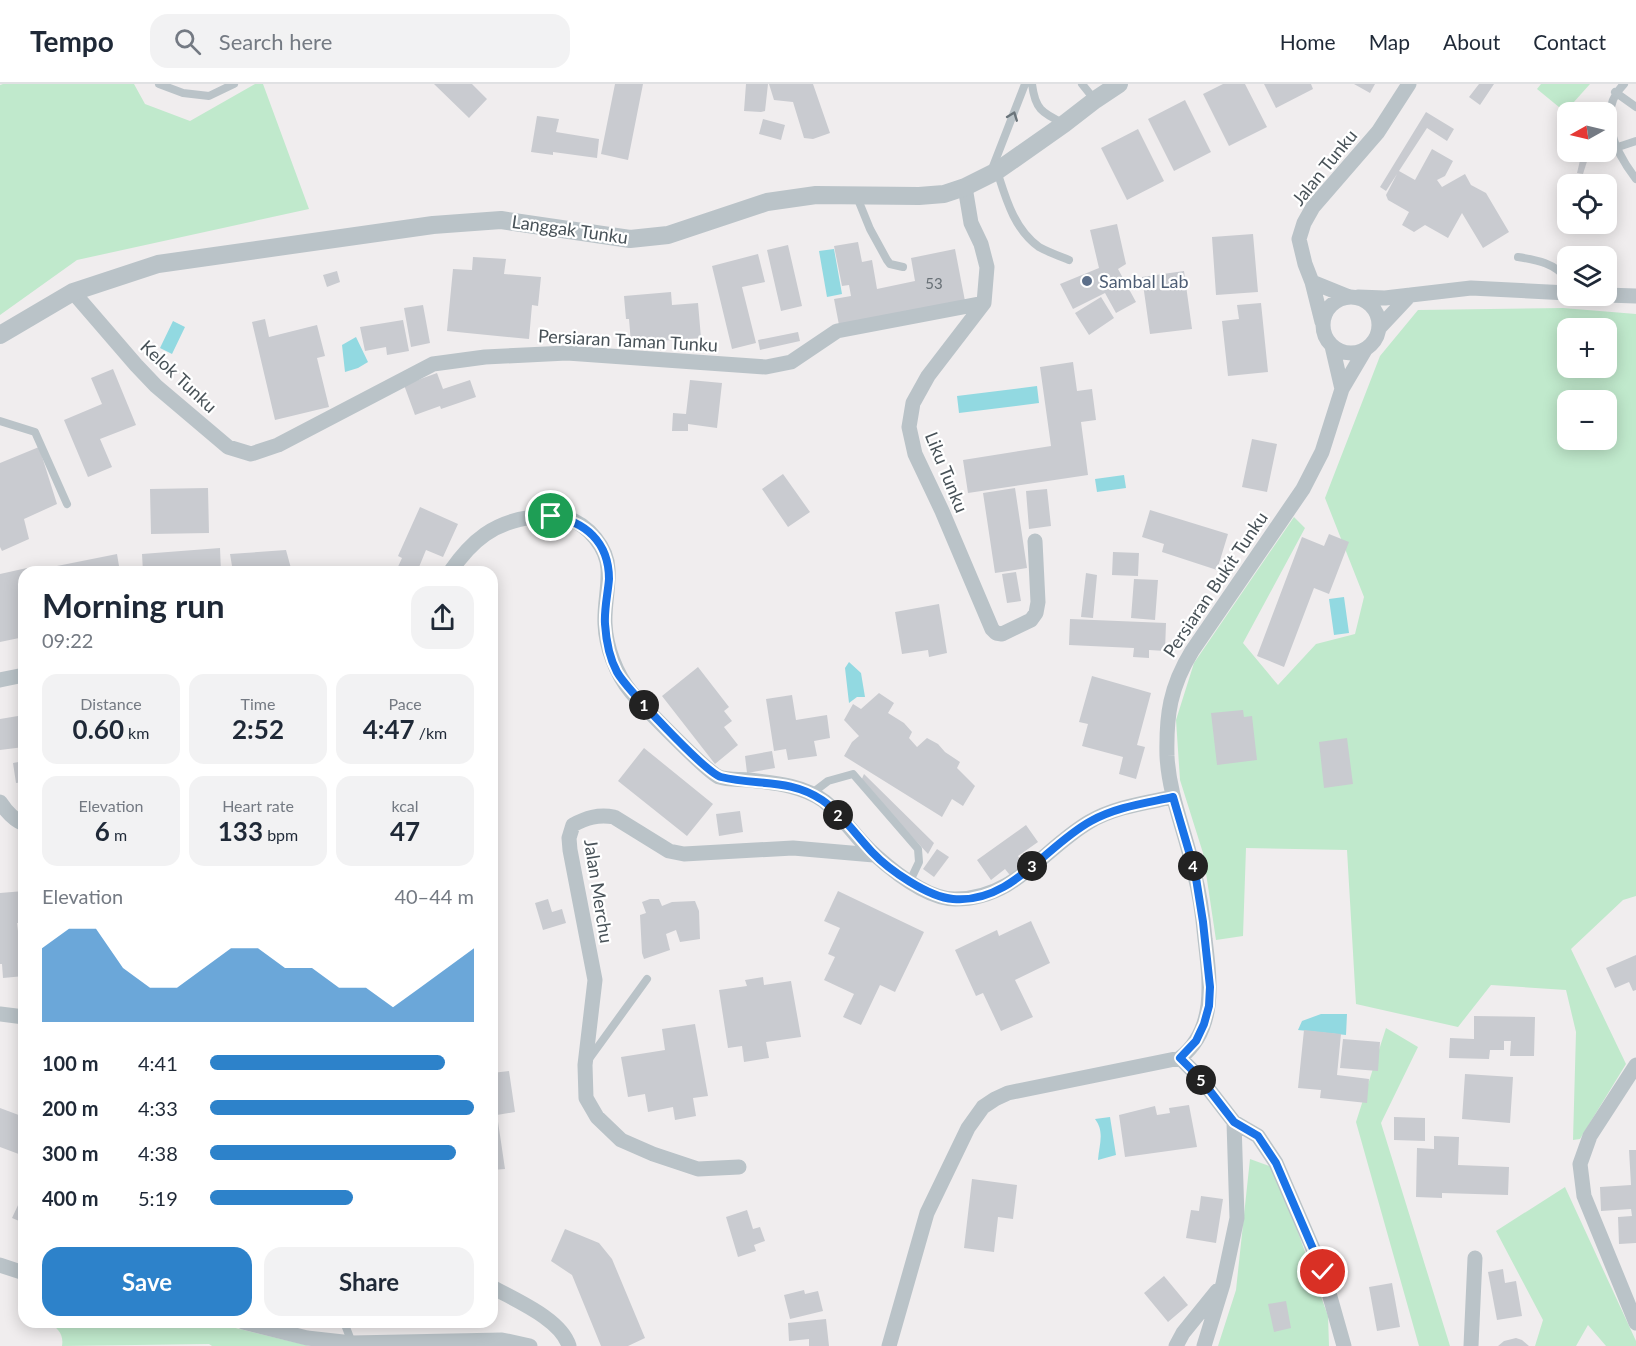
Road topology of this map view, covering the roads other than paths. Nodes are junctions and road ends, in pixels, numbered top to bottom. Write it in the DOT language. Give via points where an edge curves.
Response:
graph roads {
  1 [pos="159,84"];
  2 [pos="234,84"];
  3 [pos="1025,84"];
  4 [pos="1032,84"];
  5 [pos="1082,84"];
  6 [pos="1119,84"];
  7 [pos="1409,84"];
  8 [pos="1624,84"];
  9 [pos="1615,92"];
  10 [pos="1095,100"];
  11 [pos="1612,102"];
  12 [pos="1636,107"];
  13 [pos="1064,124"];
  14 [pos="1636,141"];
  15 [pos="1617,147"];
  16 [pos="1617,151"];
  17 [pos="993,173"];
  18 [pos="1636,179"];
  19 [pos="965,187"];
  20 [pos="857,196"];
  21 [pos="1518,257"];
  22 [pos="1069,260"];
  23 [pos="903,267"];
  24 [pos="1557,270"];
  25 [pos="1312,282"];
  26 [pos="73,292"];
  27 [pos="1557,292"];
  28 [pos="1410,295"];
  29 [pos="1617,295"];
  30 [pos="1636,296"];
  31 [pos="1353,297"];
  32 [pos="984,303"];
  33 [pos="1322,322"];
  34 [pos="1379,328"];
  35 [pos="0,335"];
  36 [pos="1332,346"];
  37 [pos="1365,350"];
  38 [pos="1342,389"];
  39 [pos="0,421"];
  40 [pos="278,445"];
  41 [pos="67,504"];
  42 [pos="1035,541"];
  43 [pos="455,566"];
  44 [pos="18,676"];
  45 [pos="0,680"];
  46 [pos="811,794"];
  47 [pos="1173,797"];
  48 [pos="0,802"];
  49 [pos="18,820"];
  50 [pos="874,855"];
  51 [pos="910,881"];
  52 [pos="647,979"];
  53 [pos="0,1014"];
  54 [pos="18,1016"];
  55 [pos="1180,1058"];
  56 [pos="585,1065"];
  57 [pos="1636,1065"];
  58 [pos="1234,1122"];
  59 [pos="739,1167"];
  60 [pos="1475,1258"];
  61 [pos="0,1265"];
  62 [pos="18,1271"];
  63 [pos="1223,1284"];
  64 [pos="498,1290"];
  65 [pos="1636,1323"];
  66 [pos="267,1328"];
  67 [pos="346,1328"];
  68 [pos="352,1343"];
  69 [pos="530,1346"];
  70 [pos="569,1346"];
  71 [pos="889,1346"];
  72 [pos="1176,1346"];
  73 [pos="1204,1346"];
  74 [pos="1344,1346"];
  75 [pos="1471,1346"];
  1 -- 2 [label="lane" via="183,93 209,96"];
  17 -- 3 [label="lane, one-way"];
  4 -- 13 [label="lane" via="1041,111"];
  5 -- 10 [label="lane"];
  6 -- 10 [label="street, Langgak Tunku"];
  7 -- 25 [label="street, Jalan Tunku" via="1378,132 1312,207 1304,223 1299,239"];
  8 -- 9 [label="lane"];
  9 -- 11 [label="lane"];
  9 -- 12 [label="lane"];
  10 -- 13 [label="street, Langgak Tunku"];
  13 -- 17 [label="street, Langgak Tunku"];
  14 -- 15 [label="lane"];
  16 -- 18 [label="lane"];
  17 -- 19 [label="street, Langgak Tunku"];
  17 -- 22 [label="lane" via="1026,236 1041,248"];
  19 -- 20 [label="street, Langgak Tunku" via="927,196"];
  19 -- 32 [label="street" via="971,223 987,267"];
  20 -- 23 [label="lane" via="887,260"];
  20 -- 26 [label="street, Langgak Tunku" via="816,195 767,202 668,235 630,239 501,220 433,225 158,264"];
  21 -- 24 [label="lane" via="1542,261"];
  25 -- 31 [label="street"];
  25 -- 33 [label="street, Jalan Tunku"];
  26 -- 35 [label="street, Langgak Tunku"];
  26 -- 40 [label="street, Kelok Tunku" via="156,386 228,447 251,454"];
  27 -- 28 [label="street" via="1471,288"];
  28 -- 31 [label="street"];
  28 -- 34 [label="street"];
  29 -- 30 [label="street"];
  31 -- 33 [label="street" via="1331,305"];
  31 -- 34 [label="street" via="1374,309"];
  32 -- 40 [label="street, Persiaran Taman Tunku" via="837,331 791,362 766,368 567,353 433,364"];
  32 -- 42 [label="street, Liku Tunku" via="928,376 913,403 909,427 915,454 996,633 1002,634 1031,620 1036,613"];
  33 -- 36 [label="street"];
  34 -- 37 [label="street" via="1377,338"];
  36 -- 37 [label="street" via="1348,354"];
  36 -- 38 [label="street"];
  37 -- 38 [label="street, Persiaran Bukit Tunku"];
  38 -- 47 [label="street, Persiaran Bukit Tunku" via="1322,452 1303,489 1181,669 1173,688 1167,756"];
  39 -- 41 [label="lane" via="35,432"];
  43 -- 46 [label="street" via="482,535 498,525 551,516 579,524 606,555 609,579 605,624 617,671 631,692 716,776 776,783"];
  44 -- 45 [label="street"];
  46 -- 50 [label="street" via="833,810"];
  46 -- 51 [label="lane" via="828,781 853,774 918,849 919,862"];
  47 -- 51 [label="street" via="1120,808 1091,820 1010,884 981,896 953,899 921,889"];
  47 -- 55 [label="street, Persiaran Bukit Tunku" via="1195,872 1210,987 1204,1024 1196,1041"];
  48 -- 49 [label="street"];
  50 -- 51 [label="street"];
  50 -- 56 [label="street, Jalan Merchu" via="793,848 684,854 669,851 614,817 585,818 573,825 570,850 595,980"];
  52 -- 56 [label="lane"];
  53 -- 54 [label="street"];
  55 -- 58 [label="street"];
  55 -- 71 [label="street" via="1008,1093 983,1107 968,1128 927,1213"];
  56 -- 59 [label="street, Jalan Merchu" via="586,1098 597,1118 621,1140 698,1169"];
  57 -- 65 [label="street" via="1590,1136 1580,1164 1584,1196"];
  58 -- 63 [label="street" via="1237,1218"];
  58 -- 74 [label="street" via="1258,1136 1276,1163 1323,1272"];
  60 -- 75 [label="street"];
  61 -- 62 [label="street"];
  63 -- 72 [label="street"];
  63 -- 73 [label="street"];
  64 -- 70 [label="street" via="552,1322"];
  66 -- 68 [label="street"];
  67 -- 68 [label="lane"];
  68 -- 69 [label="street" via="502,1340"];
}
